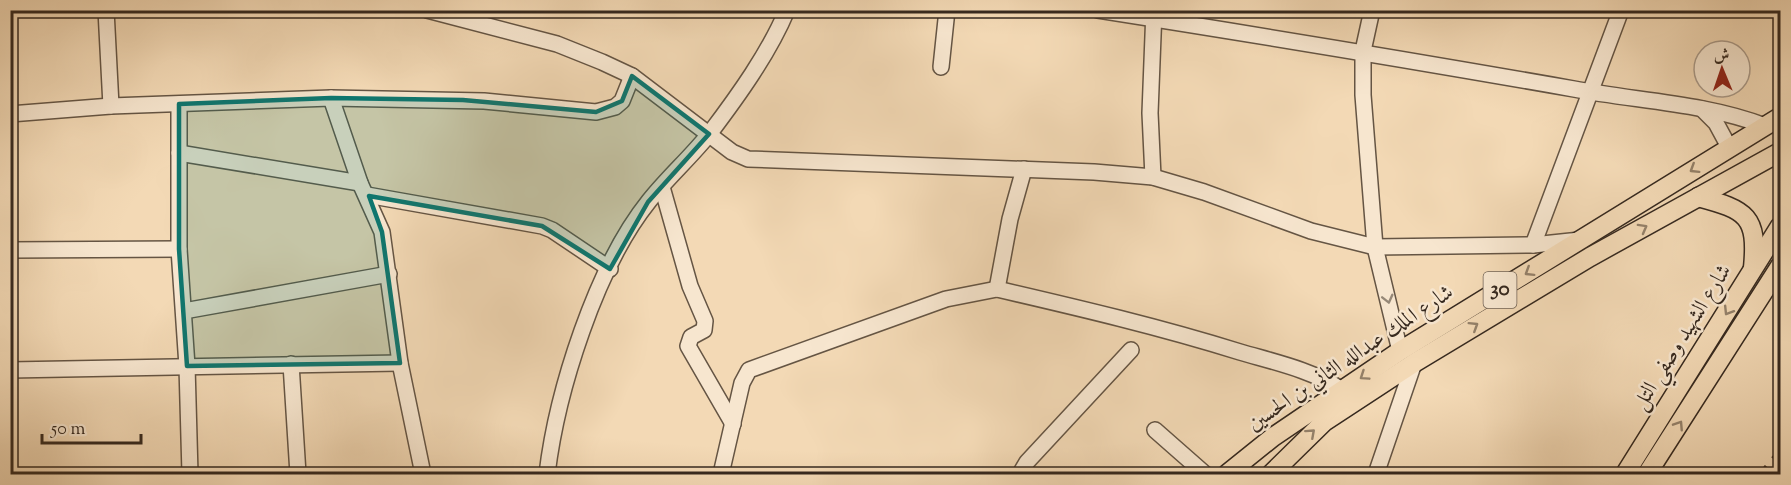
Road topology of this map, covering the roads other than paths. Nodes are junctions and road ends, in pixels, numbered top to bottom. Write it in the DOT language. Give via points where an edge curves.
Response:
graph roads {
  1 [pos="106,10"];
  2 [pos="427,10"];
  3 [pos="788,10"];
  4 [pos="947,10"];
  5 [pos="1098,10"];
  6 [pos="1372,10"];
  7 [pos="1621,10"];
  8 [pos="1154,15"];
  9 [pos="1363,51"];
  10 [pos="941,67"];
  11 [pos="632,76"];
  12 [pos="1591,93"];
  13 [pos="331,98"];
  14 [pos="179,104"];
  15 [pos="111,106"];
  16 [pos="1702,109"];
  17 [pos="10,114"];
  18 [pos="1774,120"];
  19 [pos="709,134"];
  20 [pos="1729,147"];
  21 [pos="1780,152"];
  22 [pos="179,153"];
  23 [pos="1024,169"];
  24 [pos="1153,177"];
  25 [pos="662,187"];
  26 [pos="363,189"];
  27 [pos="1698,197"];
  28 [pos="1780,226"];
  29 [pos="1581,240"];
  30 [pos="1533,245"];
  31 [pos="1375,247"];
  32 [pos="179,249"];
  33 [pos="10,250"];
  34 [pos="1780,266"];
  35 [pos="610,268"];
  36 [pos="389,274"];
  37 [pos="1752,274"];
  38 [pos="997,290"];
  39 [pos="184,311"];
  40 [pos="1131,350"];
  41 [pos="1407,357"];
  42 [pos="400,363"];
  43 [pos="291,364"];
  44 [pos="187,366"];
  45 [pos="10,370"];
  46 [pos="1342,390"];
  47 [pos="733,424"];
  48 [pos="1155,430"];
  49 [pos="190,474"];
  50 [pos="298,474"];
  51 [pos="423,474"];
  52 [pos="547,474"];
  53 [pos="721,474"];
  54 [pos="1020,474"];
  55 [pos="1205,474"];
  56 [pos="1227,474"];
  57 [pos="1270,474"];
  58 [pos="1376,474"];
  59 [pos="1625,474"];
  60 [pos="1647,474"];
  1 -- 15 [label="street"];
  2 -- 11 [label="street" via="557,44"];
  3 -- 19 [label="street"];
  4 -- 10 [label="street"];
  5 -- 8 [label="street"];
  6 -- 9 [label="street"];
  7 -- 12 [label="street"];
  8 -- 9 [label="street"];
  8 -- 24 [label="street" via="1150,113"];
  9 -- 12 [label="street"];
  9 -- 31 [label="street"];
  11 -- 13 [label="street" via="622,100 596,112 484,101"];
  11 -- 19 [label="street"];
  12 -- 16 [label="street"];
  12 -- 30 [label="street"];
  13 -- 14 [label="street"];
  13 -- 26 [label="street"];
  14 -- 15 [label="street"];
  14 -- 22 [label="street"];
  15 -- 17 [label="street"];
  16 -- 18 [label="street"];
  16 -- 20 [label="street" via="1716,123"];
  18 -- 20 [label="main road, شارع الملك عبدالله الثاني بن الحسين / 30"];
  19 -- 23 [label="street" via="732,152 755,160"];
  19 -- 25 [label="street"];
  20 -- 29 [label="main road, شارع الملك عبدالله الثاني بن الحسين / 30, one-way"];
  21 -- 27 [label="main road, شارع الملك عبدالله الثاني بن الحسين / 30"];
  22 -- 26 [label="street"];
  22 -- 32 [label="street"];
  23 -- 24 [label="street"];
  23 -- 38 [label="street"];
  24 -- 31 [label="street" via="1311,231"];
  25 -- 35 [label="street" via="626,235"];
  25 -- 47 [label="street" via="690,286 705,321 704,330 691,337 688,346"];
  26 -- 35 [label="street" via="542,226"];
  26 -- 36 [label="street" via="382,232"];
  27 -- 37 [label="main road" via="1731,206 1752,223"];
  41 -- 27 [label="main road, شارع الملك عبدالله الثاني بن الحسين / 30, one-way"];
  28 -- 37 [label="main road, شارع الشهيد وصفي التل"];
  29 -- 30 [label="street"];
  29 -- 41 [label="main road, شارع الملك عبدالله الثاني بن الحسين / 30, one-way"];
  30 -- 31 [label="street"];
  31 -- 41 [label="street, one-way"];
  32 -- 33 [label="street"];
  32 -- 39 [label="street"];
  60 -- 34 [label="main road, شارع الشهيد وصفي التل, one-way"];
  35 -- 52 [label="street" via="579,339 560,400"];
  36 -- 39 [label="street"];
  36 -- 42 [label="street"];
  37 -- 59 [label="main road, شارع الشهيد وصفي التل, one-way"];
  38 -- 46 [label="street" via="1154,326 1282,364"];
  38 -- 47 [label="street" via="946,299 749,370 742,383"];
  39 -- 44 [label="street"];
  40 -- 54 [label="street"];
  41 -- 46 [label="main road, شارع الملك عبدالله الثاني بن الحسين / 30, one-way"];
  57 -- 41 [label="main road, شارع الملك عبدالله الثاني بن الحسين / 30, one-way" via="1324,422"];
  41 -- 58 [label="street"];
  42 -- 43 [label="street"];
  42 -- 51 [label="street"];
  43 -- 44 [label="street"];
  43 -- 50 [label="street"];
  44 -- 45 [label="street"];
  44 -- 49 [label="street"];
  46 -- 56 [label="main road, شارع الملك عبدالله الثاني بن الحسين / 30"];
  47 -- 53 [label="street"];
  48 -- 55 [label="street"];
}
